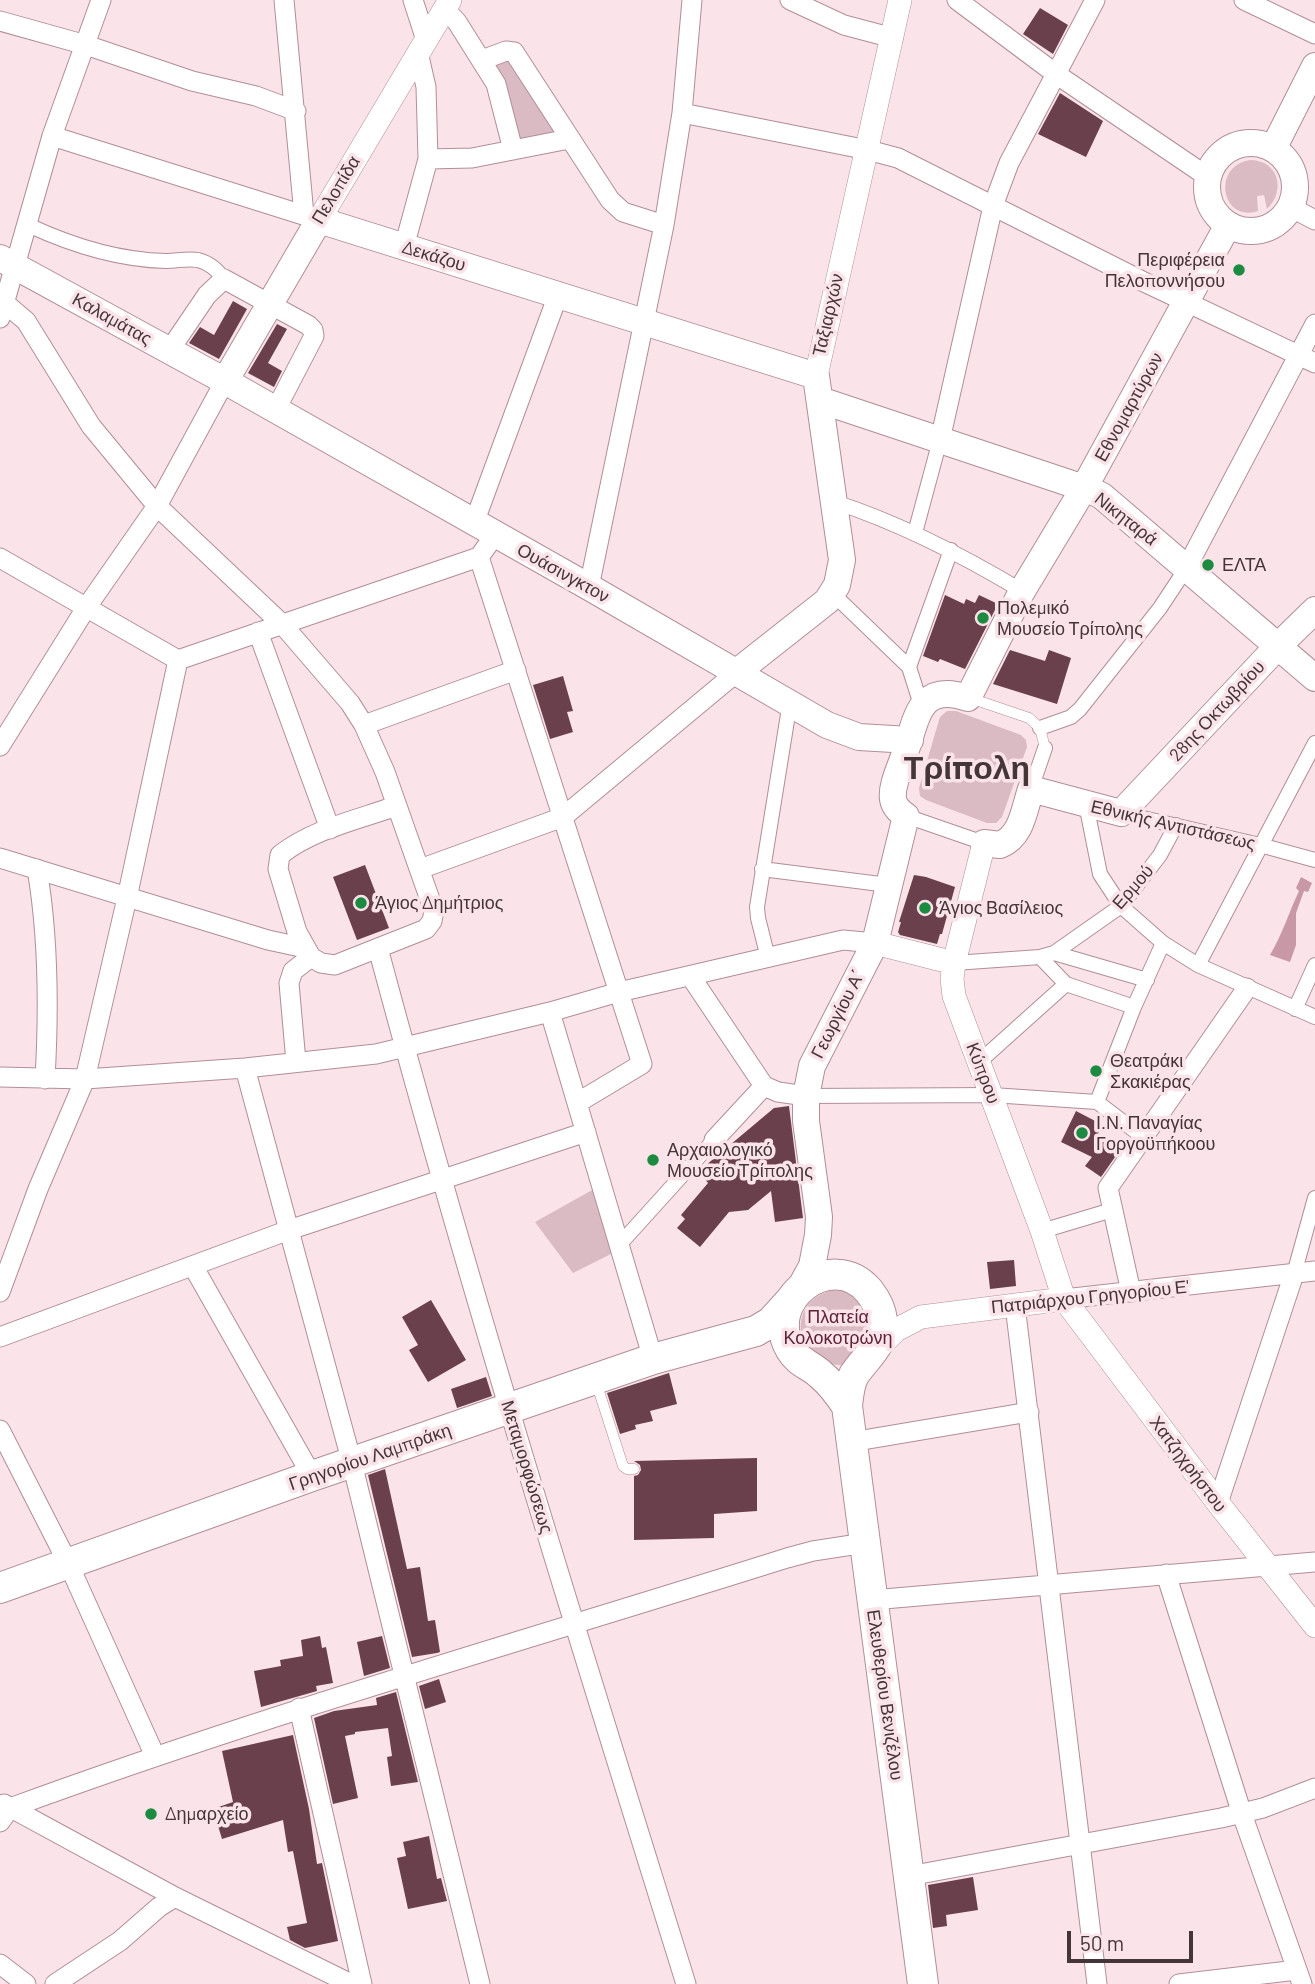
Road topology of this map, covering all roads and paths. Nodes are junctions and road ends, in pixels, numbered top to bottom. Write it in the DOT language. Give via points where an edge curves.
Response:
graph roads {
  1 [pos="101,0"];
  2 [pos="284,0"];
  3 [pos="412,0"];
  4 [pos="692,0"];
  5 [pos="790,0"];
  6 [pos="900,0"];
  7 [pos="957,0"];
  8 [pos="1095,0"];
  9 [pos="1244,0"];
  10 [pos="448,5"];
  11 [pos="0,21"];
  12 [pos="1315,34"];
  13 [pos="892,38"];
  14 [pos="86,45"];
  15 [pos="422,46"];
  16 [pos="482,60"];
  17 [pos="1315,66"];
  18 [pos="1056,74"];
  19 [pos="296,111"];
  20 [pos="682,113"];
  21 [pos="52,136"];
  22 [pos="569,139"];
  23 [pos="1273,149"];
  24 [pos="513,150"];
  25 [pos="868,150"];
  26 [pos="428,159"];
  27 [pos="1208,177"];
  28 [pos="993,206"];
  29 [pos="1290,207"];
  30 [pos="311,218"];
  31 [pos="1315,219"];
  32 [pos="28,225"];
  33 [pos="664,225"];
  34 [pos="1228,225"];
  35 [pos="404,247"];
  36 [pos="8,262"];
  37 [pos="224,279"];
  38 [pos="558,295"];
  39 [pos="1188,301"];
  40 [pos="269,302"];
  41 [pos="2,306"];
  42 [pos="645,322"];
  43 [pos="1315,324"];
  44 [pos="169,351"];
  45 [pos="1306,359"];
  46 [pos="225,381"];
  47 [pos="818,388"];
  48 [pos="275,411"];
  49 [pos="940,440"];
  50 [pos="1084,488"];
  51 [pos="835,502"];
  52 [pos="157,506"];
  53 [pos="484,529"];
  54 [pos="915,533"];
  55 [pos="951,550"];
  56 [pos="480,557"];
  57 [pos="0,558"];
  58 [pos="1187,567"];
  59 [pos="589,587"];
  60 [pos="1022,591"];
  61 [pos="833,594"];
  62 [pos="86,608"];
  63 [pos="1315,610"];
  64 [pos="282,624"];
  65 [pos="258,632"];
  66 [pos="1278,646"];
  67 [pos="178,660"];
  68 [pos="909,667"];
  69 [pos="516,670"];
  70 [pos="737,672"];
  71 [pos="1315,678"];
  72 [pos="968,698"];
  73 [pos="790,702"];
  74 [pos="921,705"];
  75 [pos="364,725"];
  76 [pos="1040,728"];
  77 [pos="910,740"];
  78 [pos="1315,743"];
  79 [pos="0,746"];
  80 [pos="1045,748"];
  81 [pos="1031,789"];
  82 [pos="1086,804"];
  83 [pos="396,806"];
  84 [pos="1121,813"];
  85 [pos="906,816"];
  86 [pos="563,817"];
  87 [pos="1176,825"];
  88 [pos="330,829"];
  89 [pos="984,843"];
  90 [pos="1260,845"];
  91 [pos="0,858"];
  92 [pos="1315,860"];
  93 [pos="37,869"];
  94 [pos="420,869"];
  95 [pos="762,869"];
  96 [pos="888,885"];
  97 [pos="128,898"];
  98 [pos="1121,905"];
  99 [pos="874,943"];
  100 [pos="1163,943"];
  101 [pos="378,948"];
  102 [pos="308,953"];
  103 [pos="1047,955"];
  104 [pos="768,958"];
  105 [pos="954,964"];
  106 [pos="1198,965"];
  107 [pos="1315,965"];
  108 [pos="691,977"];
  109 [pos="1147,980"];
  110 [pos="1066,984"];
  111 [pos="1247,988"];
  112 [pos="619,992"];
  113 [pos="1134,1007"];
  114 [pos="1295,1009"];
  115 [pos="550,1012"];
  116 [pos="1315,1017"];
  117 [pos="404,1046"];
  118 [pos="296,1062"];
  119 [pos="979,1062"];
  120 [pos="245,1068"];
  121 [pos="0,1077"];
  122 [pos="45,1079"];
  123 [pos="85,1079"];
  124 [pos="764,1086"];
  125 [pos="992,1095"];
  126 [pos="806,1096"];
  127 [pos="1097,1102"];
  128 [pos="577,1103"];
  129 [pos="586,1132"];
  130 [pos="1143,1137"];
  131 [pos="714,1140"];
  132 [pos="442,1180"];
  133 [pos="1315,1198"];
  134 [pos="1112,1210"];
  135 [pos="819,1217"];
  136 [pos="289,1230"];
  137 [pos="1042,1231"];
  138 [pos="620,1244"];
  139 [pos="193,1266"];
  140 [pos="1315,1271"];
  141 [pos="1294,1274"];
  142 [pos="862,1281"];
  143 [pos="0,1292"];
  144 [pos="1131,1292"];
  145 [pos="795,1295"];
  146 [pos="1064,1299"];
  147 [pos="1015,1305"];
  148 [pos="743,1335"];
  149 [pos="0,1337"];
  150 [pos="879,1341"];
  151 [pos="791,1350"];
  152 [pos="653,1359"];
  153 [pos="817,1371"];
  154 [pos="595,1379"];
  155 [pos="847,1406"];
  156 [pos="510,1410"];
  157 [pos="1028,1412"];
  158 [pos="0,1430"];
  159 [pos="851,1442"];
  160 [pos="352,1463"];
  161 [pos="634,1469"];
  162 [pos="312,1476"];
  163 [pos="1217,1503"];
  164 [pos="865,1544"];
  165 [pos="1315,1562"];
  166 [pos="69,1565"];
  167 [pos="1266,1566"];
  168 [pos="1166,1574"];
  169 [pos="1050,1585"];
  170 [pos="0,1588"];
  171 [pos="872,1600"];
  172 [pos="575,1625"];
  173 [pos="1315,1626"];
  174 [pos="405,1677"];
  175 [pos="299,1708"];
  176 [pos="155,1756"];
  177 [pos="1315,1788"];
  178 [pos="3,1811"];
  179 [pos="1242,1814"];
  180 [pos="1081,1843"];
  181 [pos="908,1875"];
  182 [pos="175,1897"];
  183 [pos="0,1964"];
  184 [pos="1299,1977"];
  185 [pos="26,1984"];
  186 [pos="55,1984"];
  187 [pos="351,1984"];
  188 [pos="362,1984"];
  189 [pos="480,1984"];
  190 [pos="687,1984"];
  191 [pos="923,1984"];
  192 [pos="1097,1984"];
  193 [pos="1179,1984"];
  1 -- 14 [label="street"];
  2 -- 19 [label="street"];
  3 -- 15 [label="street"];
  4 -- 20 [label="street"];
  5 -- 13 [label="street" via="844,25"];
  6 -- 13 [label="street, Ταξιαρχών"];
  7 -- 18 [label="street"];
  8 -- 18 [label="street"];
  9 -- 12 [label="street"];
  10 -- 15 [label="street, Πελοπίδα"];
  10 -- 16 [label="street"];
  11 -- 14 [label="street"];
  13 -- 25 [label="street, Ταξιαρχών"];
  14 -- 19 [label="street"];
  14 -- 21 [label="street"];
  15 -- 26 [label="street"];
  15 -- 30 [label="street, Πελοπίδα"];
  16 -- 22 [label="street" via="514,52"];
  16 -- 24 [label="street" via="496,84"];
  17 -- 23 [label="main road"];
  18 -- 27 [label="street"];
  18 -- 28 [label="street" via="1009,163"];
  19 -- 30 [label="street"];
  20 -- 25 [label="street"];
  20 -- 33 [label="street"];
  21 -- 30 [label="street, Δεκάζου"];
  21 -- 32 [label="street"];
  22 -- 24 [label="street"];
  22 -- 33 [label="street" via="618,209"];
  23 -- 27 [label="main road" via="1256,143 1233,147 1215,162"];
  23 -- 29 [label="main road" via="1286,160 1294,176"];
  24 -- 26 [label="street" via="472,158"];
  25 -- 28 [label="street" via="898,158"];
  25 -- 47 [label="street, Ταξιαρχών"];
  26 -- 35 [label="street"];
  27 -- 34 [label="main road" via="1209,201"];
  28 -- 39 [label="street"];
  28 -- 49 [label="street"];
  29 -- 31 [label="street"];
  29 -- 34 [label="main road" via="1281,220 1265,229 1247,232"];
  30 -- 35 [label="main road, Δεκάζου"];
  30 -- 40 [label="main road, Πελοπίδα"];
  32 -- 36 [label="street"];
  32 -- 37 [label="street" via="84,248 165,261 201,261"];
  33 -- 42 [label="street"];
  34 -- 39 [label="main road, Εθνομαρτύρων"];
  35 -- 38 [label="main road, Δεκάζου"];
  36 -- 41 [label="street"];
  36 -- 44 [label="main road, Καλαμάτας"];
  37 -- 40 [label="street"];
  37 -- 44 [label="street" via="207,295"];
  38 -- 42 [label="main road, Δεκάζου"];
  38 -- 53 [label="street"];
  39 -- 45 [label="street"];
  39 -- 50 [label="main road, Εθνομαρτύρων"];
  40 -- 46 [label="main road, Πελοπίδα"];
  40 -- 48 [label="street" via="307,325 314,335"];
  41 -- 52 [label="street" via="26,320 91,426"];
  42 -- 47 [label="main road, Δεκάζου"];
  42 -- 59 [label="street"];
  43 -- 45 [label="street"];
  44 -- 46 [label="main road, Καλαμάτας"];
  45 -- 58 [label="street"];
  46 -- 48 [label="main road, Ουάσινγκτον"];
  46 -- 52 [label="street"];
  47 -- 49 [label="main road, Νικηταρά"];
  47 -- 51 [label="main road, Ταξιαρχών"];
  48 -- 53 [label="main road, Ουάσινγκτον"];
  49 -- 50 [label="main road, Νικηταρά"];
  49 -- 54 [label="street"];
  50 -- 58 [label="main road, Νικηταρά" via="1102,496"];
  50 -- 60 [label="main road, Εθνομαρτύρων"];
  51 -- 54 [label="street"];
  51 -- 61 [label="main road, Ταξιαρχών" via="842,560"];
  52 -- 62 [label="street"];
  52 -- 64 [label="street"];
  53 -- 56 [label="street"];
  53 -- 59 [label="main road, Ουάσινγκτον"];
  54 -- 55 [label="street"];
  55 -- 60 [label="street"];
  55 -- 68 [label="street"];
  56 -- 64 [label="street"];
  56 -- 69 [label="street"];
  57 -- 62 [label="street"];
  58 -- 66 [label="main road, Νικηταρά"];
  58 -- 76 [label="street" via="1080,709"];
  59 -- 70 [label="main road, Ουάσινγκτον"];
  60 -- 72 [label="main road, Εθνομαρτύρων"];
  61 -- 68 [label="street"];
  61 -- 70 [label="main road"];
  62 -- 67 [label="street"];
  62 -- 79 [label="street"];
  63 -- 66 [label="main road, 28ης Οκτωβρίου"];
  64 -- 65 [label="street"];
  64 -- 75 [label="street" via="330,677"];
  65 -- 67 [label="street"];
  65 -- 88 [label="street"];
  66 -- 71 [label="main road, Νικηταρά"];
  66 -- 84 [label="main road, 28ης Οκτωβρίου"];
  67 -- 97 [label="street"];
  68 -- 74 [label="street"];
  69 -- 75 [label="street"];
  69 -- 86 [label="street"];
  70 -- 73 [label="main road, Ουάσινγκτον"];
  70 -- 86 [label="street"];
  72 -- 74 [label="main road" via="945,692"];
  72 -- 76 [label="lane" via="1029,718"];
  73 -- 77 [label="main road, Ουάσινγκτον" via="843,733"];
  73 -- 95 [label="street"];
  74 -- 77 [label="main road"];
  75 -- 83 [label="street"];
  76 -- 80 [label="lane"];
  77 -- 85 [label="main road" via="893,798"];
  78 -- 90 [label="street"];
  80 -- 81 [label="street"];
  81 -- 82 [label="main road, Εθνικής Αντιστάσεως"];
  81 -- 89 [label="main road" via="1013,838 1000,845"];
  82 -- 84 [label="main road, Εθνικής Αντιστάσεως"];
  82 -- 98 [label="street" via="1100,874"];
  83 -- 88 [label="street"];
  83 -- 94 [label="street"];
  84 -- 87 [label="street, Εθνικής Αντιστάσεως"];
  85 -- 89 [label="street"];
  85 -- 96 [label="main road, Γεωργίου Α΄"];
  86 -- 94 [label="street"];
  86 -- 112 [label="street"];
  87 -- 90 [label="street, Εθνικής Αντιστάσεως"];
  87 -- 98 [label="street, Ερμού" via="1160,855"];
  88 -- 102 [label="street" via="293,845 281,855 278,869"];
  89 -- 105 [label="street, Κύπρου"];
  90 -- 92 [label="street, Εθνικής Αντιστάσεως"];
  90 -- 106 [label="street"];
  91 -- 93 [label="street"];
  93 -- 97 [label="street"];
  93 -- 122 [label="street" via="49,1014"];
  94 -- 101 [label="street" via="434,911 432,920 426,929"];
  95 -- 96 [label="street"];
  95 -- 104 [label="street" via="758,918"];
  96 -- 99 [label="main road, Γεωργίου Α΄"];
  97 -- 102 [label="street"];
  97 -- 123 [label="street"];
  98 -- 100 [label="street"];
  98 -- 103 [label="street, Ερμού"];
  99 -- 104 [label="street" via="843,940"];
  99 -- 105 [label="street"];
  99 -- 126 [label="main road, Γεωργίου Α΄" via="812,1066"];
  100 -- 106 [label="street"];
  100 -- 109 [label="street"];
  101 -- 102 [label="street" via="335,965 321,963"];
  101 -- 117 [label="street, Μεταμορφώσεως"];
  102 -- 118 [label="street" via="289,983"];
  103 -- 105 [label="street"];
  103 -- 109 [label="street"];
  103 -- 110 [label="street"];
  104 -- 108 [label="street"];
  105 -- 119 [label="street, Κύπρου" via="954,996"];
  106 -- 111 [label="street"];
  107 -- 114 [label="street"];
  108 -- 112 [label="street"];
  108 -- 124 [label="street"];
  109 -- 113 [label="street"];
  110 -- 113 [label="street"];
  110 -- 119 [label="street"];
  111 -- 114 [label="street"];
  111 -- 130 [label="street"];
  112 -- 115 [label="street"];
  112 -- 128 [label="street" via="642,1064"];
  113 -- 127 [label="street"];
  114 -- 116 [label="street"];
  115 -- 117 [label="street"];
  115 -- 128 [label="street"];
  117 -- 118 [label="street" via="376,1054"];
  117 -- 132 [label="street, Μεταμορφώσεως"];
  118 -- 120 [label="street"];
  119 -- 125 [label="street, Κύπρου"];
  120 -- 123 [label="street"];
  120 -- 136 [label="street"];
  121 -- 122 [label="street"];
  122 -- 123 [label="street"];
  123 -- 143 [label="street" via="37,1189"];
  124 -- 126 [label="street"];
  124 -- 131 [label="street"];
  125 -- 126 [label="street"];
  125 -- 127 [label="street"];
  125 -- 137 [label="street, Κύπρου"];
  126 -- 135 [label="main road, Γεωργίου Α΄"];
  127 -- 130 [label="street"];
  128 -- 129 [label="street"];
  129 -- 132 [label="street"];
  129 -- 138 [label="street"];
  130 -- 134 [label="street" via="1108,1188"];
  131 -- 138 [label="street"];
  132 -- 136 [label="street"];
  132 -- 156 [label="street, Μεταμορφώσεως"];
  133 -- 141 [label="street"];
  134 -- 137 [label="street"];
  134 -- 144 [label="street"];
  135 -- 142 [label="main road, Γεωργίου Α΄" via="831,1248"];
  135 -- 145 [label="main road, Γεωργίου Α΄" via="815,1256"];
  136 -- 139 [label="street"];
  136 -- 160 [label="street"];
  137 -- 146 [label="street, Κύπρου"];
  138 -- 152 [label="street"];
  139 -- 149 [label="street"];
  139 -- 162 [label="street"];
  140 -- 141 [label="street, Πατριάρχου Γρηγορίου Ε'"];
  141 -- 144 [label="street, Πατριάρχου Γρηγορίου Ε'"];
  141 -- 163 [label="street"];
  142 -- 145 [label="main road" via="825,1276 812,1280"];
  142 -- 150 [label="main road" via="882,1317"];
  144 -- 146 [label="street, Πατριάρχου Γρηγορίου Ε'"];
  145 -- 148 [label="main road, Γρηγορίου Λαμπράκη" via="771,1322"];
  145 -- 151 [label="main road" via="785,1317"];
  146 -- 147 [label="street, Πατριάρχου Γρηγορίου Ε'"];
  146 -- 163 [label="street, Χατζηχρήστου"];
  147 -- 150 [label="street, Πατριάρχου Γρηγορίου Ε'" via="921,1317"];
  147 -- 157 [label="street"];
  148 -- 151 [label="main road, Γρηγορίου Λαμπράκη" via="773,1340"];
  148 -- 152 [label="main road, Γρηγορίου Λαμπράκη"];
  150 -- 153 [label="main road" via="850,1371"];
  150 -- 155 [label="main road" via="853,1376"];
  151 -- 153 [label="main road"];
  152 -- 154 [label="main road, Γρηγορίου Λαμπράκη"];
  153 -- 155 [label="main road"];
  154 -- 156 [label="main road, Γρηγορίου Λαμπράκη"];
  154 -- 161 [label="lane" via="623,1466"];
  155 -- 159 [label="main road, Ελευθερίου Βενιζέλου"];
  156 -- 160 [label="main road, Γρηγορίου Λαμπράκη"];
  156 -- 172 [label="street, Μεταμορφώσεως"];
  157 -- 159 [label="street"];
  157 -- 169 [label="street"];
  158 -- 166 [label="street"];
  159 -- 164 [label="main road, Ελευθερίου Βενιζέλου"];
  160 -- 162 [label="main road, Γρηγορίου Λαμπράκη"];
  160 -- 174 [label="street"];
  162 -- 166 [label="main road, Γρηγορίου Λαμπράκη"];
  163 -- 167 [label="street, Χατζηχρήστου"];
  164 -- 171 [label="main road, Ελευθερίου Βενιζέλου"];
  164 -- 172 [label="street" via="796,1555"];
  165 -- 167 [label="street"];
  166 -- 170 [label="main road, Γρηγορίου Λαμπράκη"];
  166 -- 176 [label="street"];
  167 -- 168 [label="street"];
  167 -- 173 [label="street, Χατζηχρήστου"];
  168 -- 169 [label="street"];
  168 -- 179 [label="street"];
  169 -- 171 [label="street"];
  169 -- 180 [label="street"];
  171 -- 181 [label="main road, Ελευθερίου Βενιζέλου"];
  172 -- 174 [label="street"];
  172 -- 190 [label="street, Μεταμορφώσεως"];
  174 -- 175 [label="street"];
  174 -- 189 [label="street"];
  175 -- 176 [label="street"];
  175 -- 188 [label="street"];
  176 -- 178 [label="street"];
  177 -- 179 [label="street"];
  178 -- 182 [label="street"];
  179 -- 180 [label="street"];
  179 -- 184 [label="street"];
  180 -- 181 [label="street"];
  180 -- 192 [label="street"];
  181 -- 191 [label="main road, Ελευθερίου Βενιζέλου"];
  182 -- 186 [label="street"];
  182 -- 187 [label="street"];
  183 -- 185 [label="street"];
  184 -- 193 [label="street"];
}
